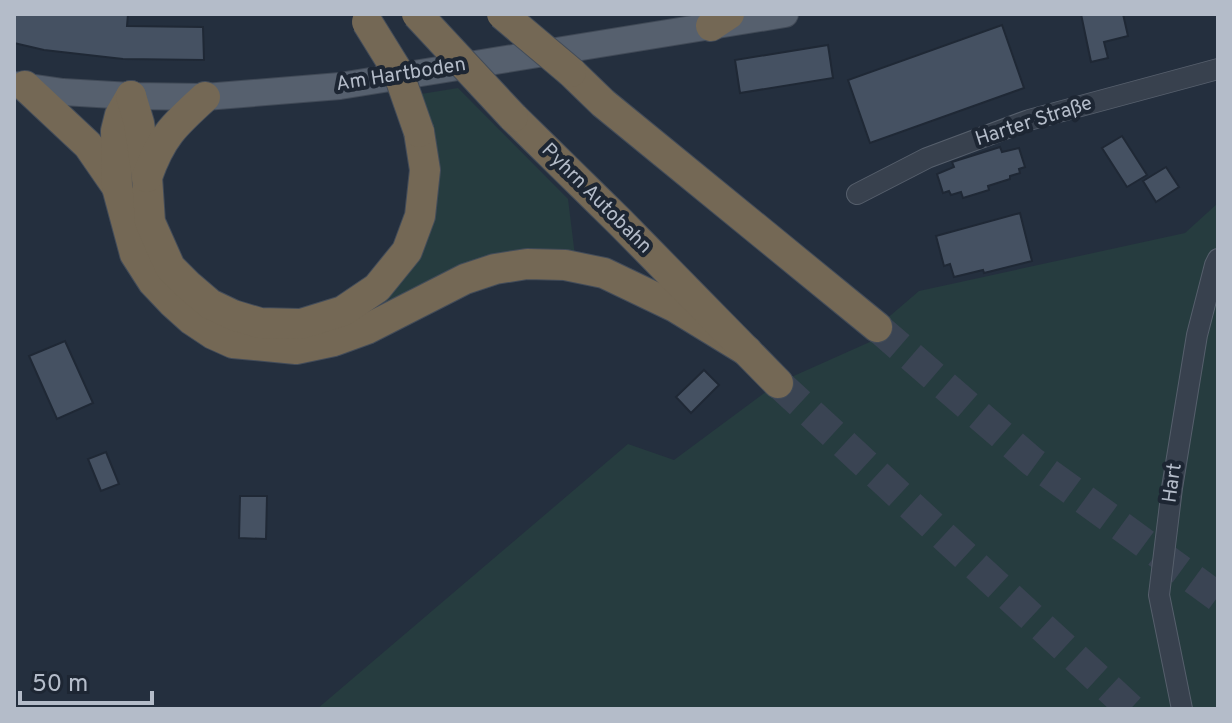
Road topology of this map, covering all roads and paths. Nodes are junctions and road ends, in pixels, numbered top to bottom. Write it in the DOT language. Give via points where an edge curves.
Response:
graph roads {
  1 [pos="417,14"];
  2 [pos="502,14"];
  3 [pos="531,14"];
  4 [pos="785,14"];
  5 [pos="365,18"];
  6 [pos="720,20"];
  7 [pos="1218,69"];
  8 [pos="571,72"];
  9 [pos="19,85"];
  10 [pos="131,96"];
  11 [pos="205,97"];
  12 [pos="147,177"];
  13 [pos="117,187"];
  14 [pos="857,194"];
  15 [pos="1218,259"];
  16 [pos="877,327"];
  17 [pos="747,351"];
  18 [pos="778,383"];
  19 [pos="1182,709"];
  1 -- 17 [label="highway, Pyhrn Autobahn, bridge"];
  2 -- 8 [label="highway, bridge"];
  3 -- 8 [label="highway, bridge"];
  4 -- 6 [label="main road, Am Hartboden"];
  5 -- 12 [label="highway, bridge" via="398,72 419,132 425,170 420,216 407,251 377,288 343,311 301,324 260,323 210,304 170,267 150,222"];
  6 -- 11 [label="main road, Am Hartboden" via="340,86"];
  7 -- 14 [label="street, Harter Straße" via="1029,120 927,158"];
  8 -- 16 [label="highway"];
  9 -- 10 [label="main road, Am Hartboden"];
  9 -- 13 [label="highway" via="88,145"];
  10 -- 11 [label="main road, Am Hartboden"];
  10 -- 12 [label="highway"];
  10 -- 13 [label="highway" via="116,131"];
  11 -- 12 [label="highway" via="169,131"];
  13 -- 17 [label="highway" via="135,254 153,282 192,320 233,343 296,349 334,341 465,279 527,264 604,273 675,307"];
  15 -- 19 [label="street, Hart" via="1197,335 1159,595"];
  17 -- 18 [label="highway, Pyhrn Autobahn"];
}
